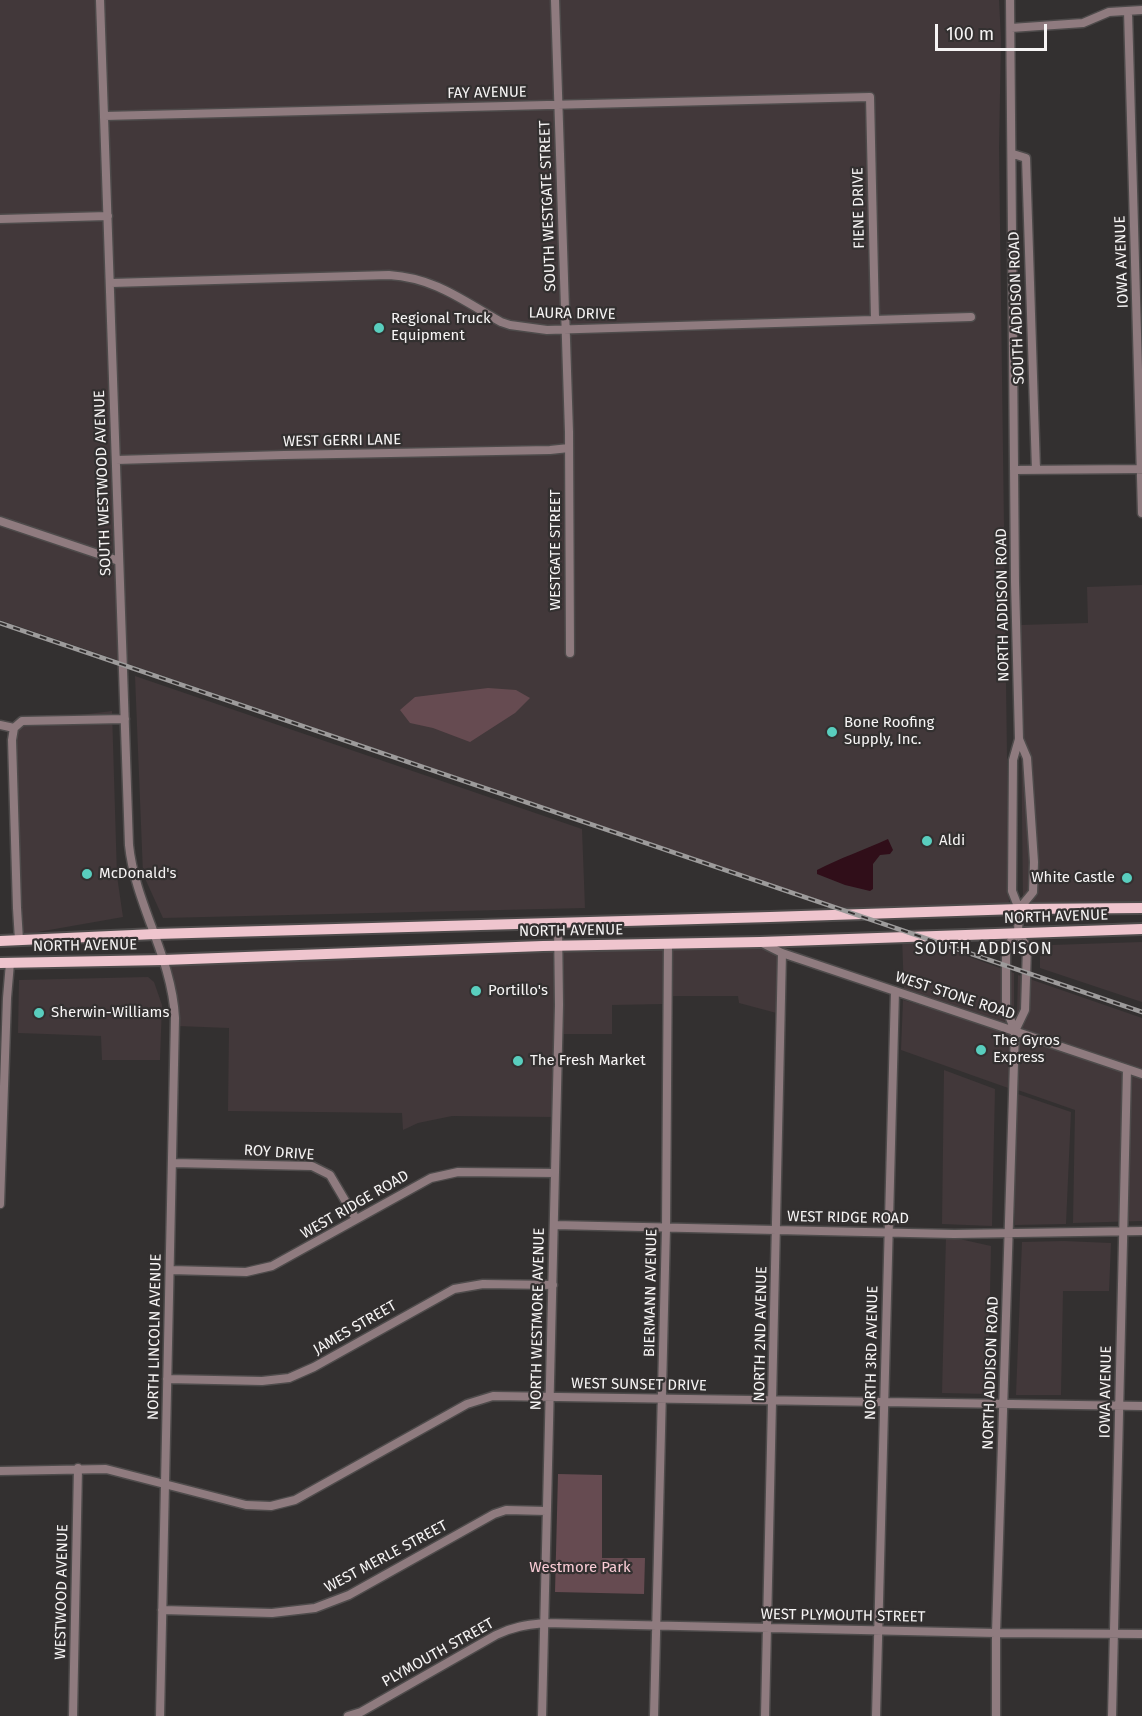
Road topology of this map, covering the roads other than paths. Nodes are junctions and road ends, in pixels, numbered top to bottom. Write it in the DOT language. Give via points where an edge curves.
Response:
graph roads {
  1 [pos="100,0"];
  2 [pos="555,0"];
  3 [pos="1010,0"];
  4 [pos="1128,10"];
  5 [pos="1142,10"];
  6 [pos="1011,28"];
  7 [pos="870,97"];
  8 [pos="558,105"];
  9 [pos="104,116"];
  10 [pos="1013,154"];
  11 [pos="108,216"];
  12 [pos="0,219"];
  13 [pos="111,283"];
  14 [pos="971,317"];
  15 [pos="875,319"];
  16 [pos="566,330"];
  17 [pos="569,448"];
  18 [pos="116,460"];
  19 [pos="1141,469"];
  20 [pos="1014,470"];
  21 [pos="1036,470"];
  22 [pos="1142,513"];
  23 [pos="0,521"];
  24 [pos="119,561"];
  25 [pos="570,653"];
  26 [pos="124,719"];
  27 [pos="0,725"];
  28 [pos="14,728"];
  29 [pos="1019,739"];
  30 [pos="1142,908"];
  31 [pos="1019,909"];
  32 [pos="558,923"];
  33 [pos="1142,929"];
  34 [pos="1018,933"];
  35 [pos="155,934"];
  36 [pos="0,940"];
  37 [pos="20,940"];
  38 [pos="760,942"];
  39 [pos="668,943"];
  40 [pos="558,946"];
  41 [pos="782,953"];
  42 [pos="164,960"];
  43 [pos="5,963"];
  44 [pos="4,984"];
  45 [pos="895,991"];
  46 [pos="1015,1031"];
  47 [pos="1127,1068"];
  48 [pos="1142,1074"];
  49 [pos="2,1127"];
  50 [pos="172,1162"];
  51 [pos="555,1173"];
  52 [pos="0,1204"];
  53 [pos="356,1219"];
  54 [pos="554,1225"];
  55 [pos="666,1228"];
  56 [pos="777,1230"];
  57 [pos="1142,1231"];
  58 [pos="1124,1232"];
  59 [pos="889,1233"];
  60 [pos="1008,1235"];
  61 [pos="170,1270"];
  62 [pos="553,1286"];
  63 [pos="167,1379"];
  64 [pos="550,1397"];
  65 [pos="662,1399"];
  66 [pos="773,1400"];
  67 [pos="884,1402"];
  68 [pos="1005,1404"];
  69 [pos="1119,1405"];
  70 [pos="1142,1406"];
  71 [pos="78,1468"];
  72 [pos="0,1471"];
  73 [pos="165,1484"];
  74 [pos="547,1511"];
  75 [pos="162,1610"];
  76 [pos="544,1623"];
  77 [pos="656,1626"];
  78 [pos="767,1628"];
  79 [pos="879,1630"];
  80 [pos="996,1633"];
  81 [pos="1114,1634"];
  82 [pos="1142,1634"];
  83 [pos="362,1714"];
  84 [pos="73,1716"];
  85 [pos="160,1716"];
  86 [pos="348,1716"];
  87 [pos="542,1716"];
  88 [pos="654,1716"];
  89 [pos="765,1716"];
  90 [pos="876,1716"];
  91 [pos="996,1716"];
  92 [pos="1112,1716"];
  1 -- 9 [label="street, SOUTH WESTWOOD AVENUE"];
  2 -- 8 [label="street, SOUTH WESTGATE STREET"];
  3 -- 6 [label="street, SOUTH ADDISON ROAD"];
  4 -- 5 [label="street"];
  4 -- 6 [label="street" via="1099,14 1083,23"];
  4 -- 19 [label="street, IOWA AVENUE"];
  6 -- 10 [label="street, SOUTH ADDISON ROAD"];
  7 -- 8 [label="street, FAY AVENUE"];
  7 -- 15 [label="street, FIENE DRIVE"];
  8 -- 9 [label="street, FAY AVENUE"];
  8 -- 16 [label="street, SOUTH WESTGATE STREET"];
  9 -- 11 [label="street, SOUTH WESTWOOD AVENUE"];
  10 -- 20 [label="street, SOUTH ADDISON ROAD"];
  10 -- 21 [label="street, SOUTH ADDISON ROAD" via="1026,158"];
  11 -- 12 [label="street"];
  11 -- 13 [label="street, SOUTH WESTWOOD AVENUE"];
  13 -- 16 [label="street, LAURA DRIVE" via="411,276 443,288 501,322"];
  13 -- 18 [label="street, SOUTH WESTWOOD AVENUE"];
  14 -- 15 [label="street, LAURA DRIVE"];
  15 -- 16 [label="street, LAURA DRIVE"];
  16 -- 17 [label="street, SOUTH WESTGATE STREET"];
  17 -- 18 [label="street, WEST GERRI LANE"];
  17 -- 25 [label="street, WESTGATE STREET"];
  18 -- 24 [label="street, SOUTH WESTWOOD AVENUE"];
  19 -- 21 [label="street"];
  19 -- 22 [label="street, IOWA AVENUE"];
  20 -- 21 [label="street"];
  20 -- 29 [label="street, NORTH ADDISON ROAD"];
  23 -- 24 [label="street"];
  24 -- 26 [label="street, SOUTH WESTWOOD AVENUE"];
  26 -- 28 [label="street" via="22,721"];
  26 -- 35 [label="street, SOUTH WESTWOOD AVENUE" via="132,870"];
  27 -- 28 [label="street"];
  28 -- 37 [label="street"];
  29 -- 31 [label="street, NORTH ADDISON ROAD" via="1013,760 1012,848 1012,891"];
  29 -- 31 [label="street, NORTH ADDISON ROAD" via="1027,758 1034,851 1033,892"];
  30 -- 31 [label="main road, NORTH AVENUE"];
  31 -- 32 [label="main road, NORTH AVENUE"];
  31 -- 34 [label="street, NORTH ADDISON ROAD"];
  32 -- 35 [label="main road, NORTH AVENUE"];
  32 -- 40 [label="street, NORTH WESTMORE AVENUE"];
  33 -- 34 [label="main road, NORTH AVENUE"];
  34 -- 38 [label="main road, NORTH AVENUE"];
  34 -- 46 [label="street, NORTH ADDISON ROAD" via="1027,947 1027,973 1025,1010"];
  34 -- 46 [label="street, NORTH ADDISON ROAD" via="1006,947 1006,1008"];
  35 -- 37 [label="main road, NORTH AVENUE"];
  35 -- 42 [label="street, SOUTH WESTWOOD AVENUE"];
  36 -- 37 [label="main road, NORTH AVENUE"];
  38 -- 39 [label="main road, NORTH AVENUE"];
  38 -- 41 [label="street, WEST STONE ROAD"];
  39 -- 40 [label="main road, NORTH AVENUE"];
  39 -- 55 [label="street, BIERMANN AVENUE"];
  40 -- 42 [label="main road, NORTH AVENUE"];
  40 -- 51 [label="street, NORTH WESTMORE AVENUE"];
  41 -- 45 [label="street, WEST STONE ROAD"];
  41 -- 56 [label="street, NORTH 2ND AVENUE"];
  42 -- 43 [label="main road, NORTH AVENUE"];
  42 -- 50 [label="street, NORTH LINCOLN AVENUE" via="175,1018"];
  43 -- 44 [label="street"];
  44 -- 49 [label="street"];
  45 -- 46 [label="street, WEST STONE ROAD"];
  45 -- 59 [label="street, NORTH 3RD AVENUE"];
  46 -- 47 [label="street, WEST STONE ROAD"];
  46 -- 60 [label="street, NORTH ADDISON ROAD"];
  47 -- 48 [label="street, WEST STONE ROAD"];
  47 -- 58 [label="street, IOWA AVENUE"];
  49 -- 52 [label="street"];
  50 -- 53 [label="street, ROY DRIVE" via="312,1166 330,1175"];
  50 -- 61 [label="street, NORTH LINCOLN AVENUE"];
  51 -- 53 [label="street, WEST RIDGE ROAD" via="444,1173"];
  51 -- 54 [label="street, NORTH WESTMORE AVENUE"];
  53 -- 61 [label="street, WEST RIDGE ROAD" via="266,1269"];
  54 -- 55 [label="street, WEST RIDGE ROAD"];
  54 -- 62 [label="street, NORTH WESTMORE AVENUE"];
  55 -- 56 [label="street, WEST RIDGE ROAD"];
  55 -- 65 [label="street, BIERMANN AVENUE"];
  56 -- 59 [label="street, WEST RIDGE ROAD"];
  56 -- 66 [label="street, NORTH 2ND AVENUE"];
  57 -- 58 [label="street, WEST RIDGE ROAD"];
  58 -- 60 [label="street, WEST RIDGE ROAD"];
  58 -- 69 [label="street, IOWA AVENUE"];
  59 -- 60 [label="street, WEST RIDGE ROAD"];
  59 -- 67 [label="street, NORTH 3RD AVENUE"];
  60 -- 68 [label="street, NORTH ADDISON ROAD"];
  61 -- 63 [label="street, NORTH LINCOLN AVENUE"];
  62 -- 63 [label="street, JAMES STREET" via="483,1284 454,1289 289,1378"];
  62 -- 64 [label="street, NORTH WESTMORE AVENUE"];
  63 -- 73 [label="street, NORTH LINCOLN AVENUE"];
  64 -- 65 [label="street, WEST SUNSET DRIVE"];
  64 -- 73 [label="street, WEST SUNSET DRIVE" via="504,1395 476,1400 311,1492 280,1504 246,1505"];
  64 -- 74 [label="street, NORTH WESTMORE AVENUE"];
  65 -- 66 [label="street, WEST SUNSET DRIVE"];
  65 -- 77 [label="street, BIERMANN AVENUE"];
  66 -- 67 [label="street, WEST SUNSET DRIVE"];
  66 -- 78 [label="street, NORTH 2ND AVENUE"];
  67 -- 68 [label="street, WEST SUNSET DRIVE"];
  67 -- 79 [label="street, NORTH 3RD AVENUE"];
  68 -- 69 [label="street, WEST SUNSET DRIVE"];
  68 -- 80 [label="street, NORTH ADDISON ROAD"];
  69 -- 70 [label="street, WEST SUNSET DRIVE"];
  69 -- 81 [label="street, IOWA AVENUE"];
  71 -- 72 [label="street, WEST SUNSET DRIVE"];
  71 -- 73 [label="street, WEST SUNSET DRIVE" via="106,1468"];
  71 -- 84 [label="street, WESTWOOD AVENUE"];
  73 -- 75 [label="street, NORTH LINCOLN AVENUE"];
  74 -- 75 [label="street, WEST MERLE STREET" via="506,1510 494,1514 349,1594 315,1608 272,1613"];
  74 -- 76 [label="street, NORTH WESTMORE AVENUE"];
  75 -- 85 [label="street, NORTH LINCOLN AVENUE"];
  76 -- 77 [label="street, WEST PLYMOUTH STREET"];
  76 -- 83 [label="street, PLYMOUTH STREET" via="507,1629"];
  76 -- 87 [label="street, NORTH WESTMORE AVENUE"];
  77 -- 78 [label="street, WEST PLYMOUTH STREET"];
  77 -- 88 [label="street, BIERMANN AVENUE"];
  78 -- 79 [label="street, WEST PLYMOUTH STREET"];
  78 -- 89 [label="street, NORTH 2ND AVENUE"];
  79 -- 80 [label="street, WEST PLYMOUTH STREET"];
  79 -- 90 [label="street, NORTH 3RD AVENUE"];
  80 -- 81 [label="street, WEST PLYMOUTH STREET"];
  80 -- 91 [label="street, NORTH ADDISON ROAD"];
  81 -- 82 [label="street, WEST PLYMOUTH STREET"];
  81 -- 92 [label="street, IOWA AVENUE"];
  83 -- 86 [label="street, PLYMOUTH STREET"];
}
